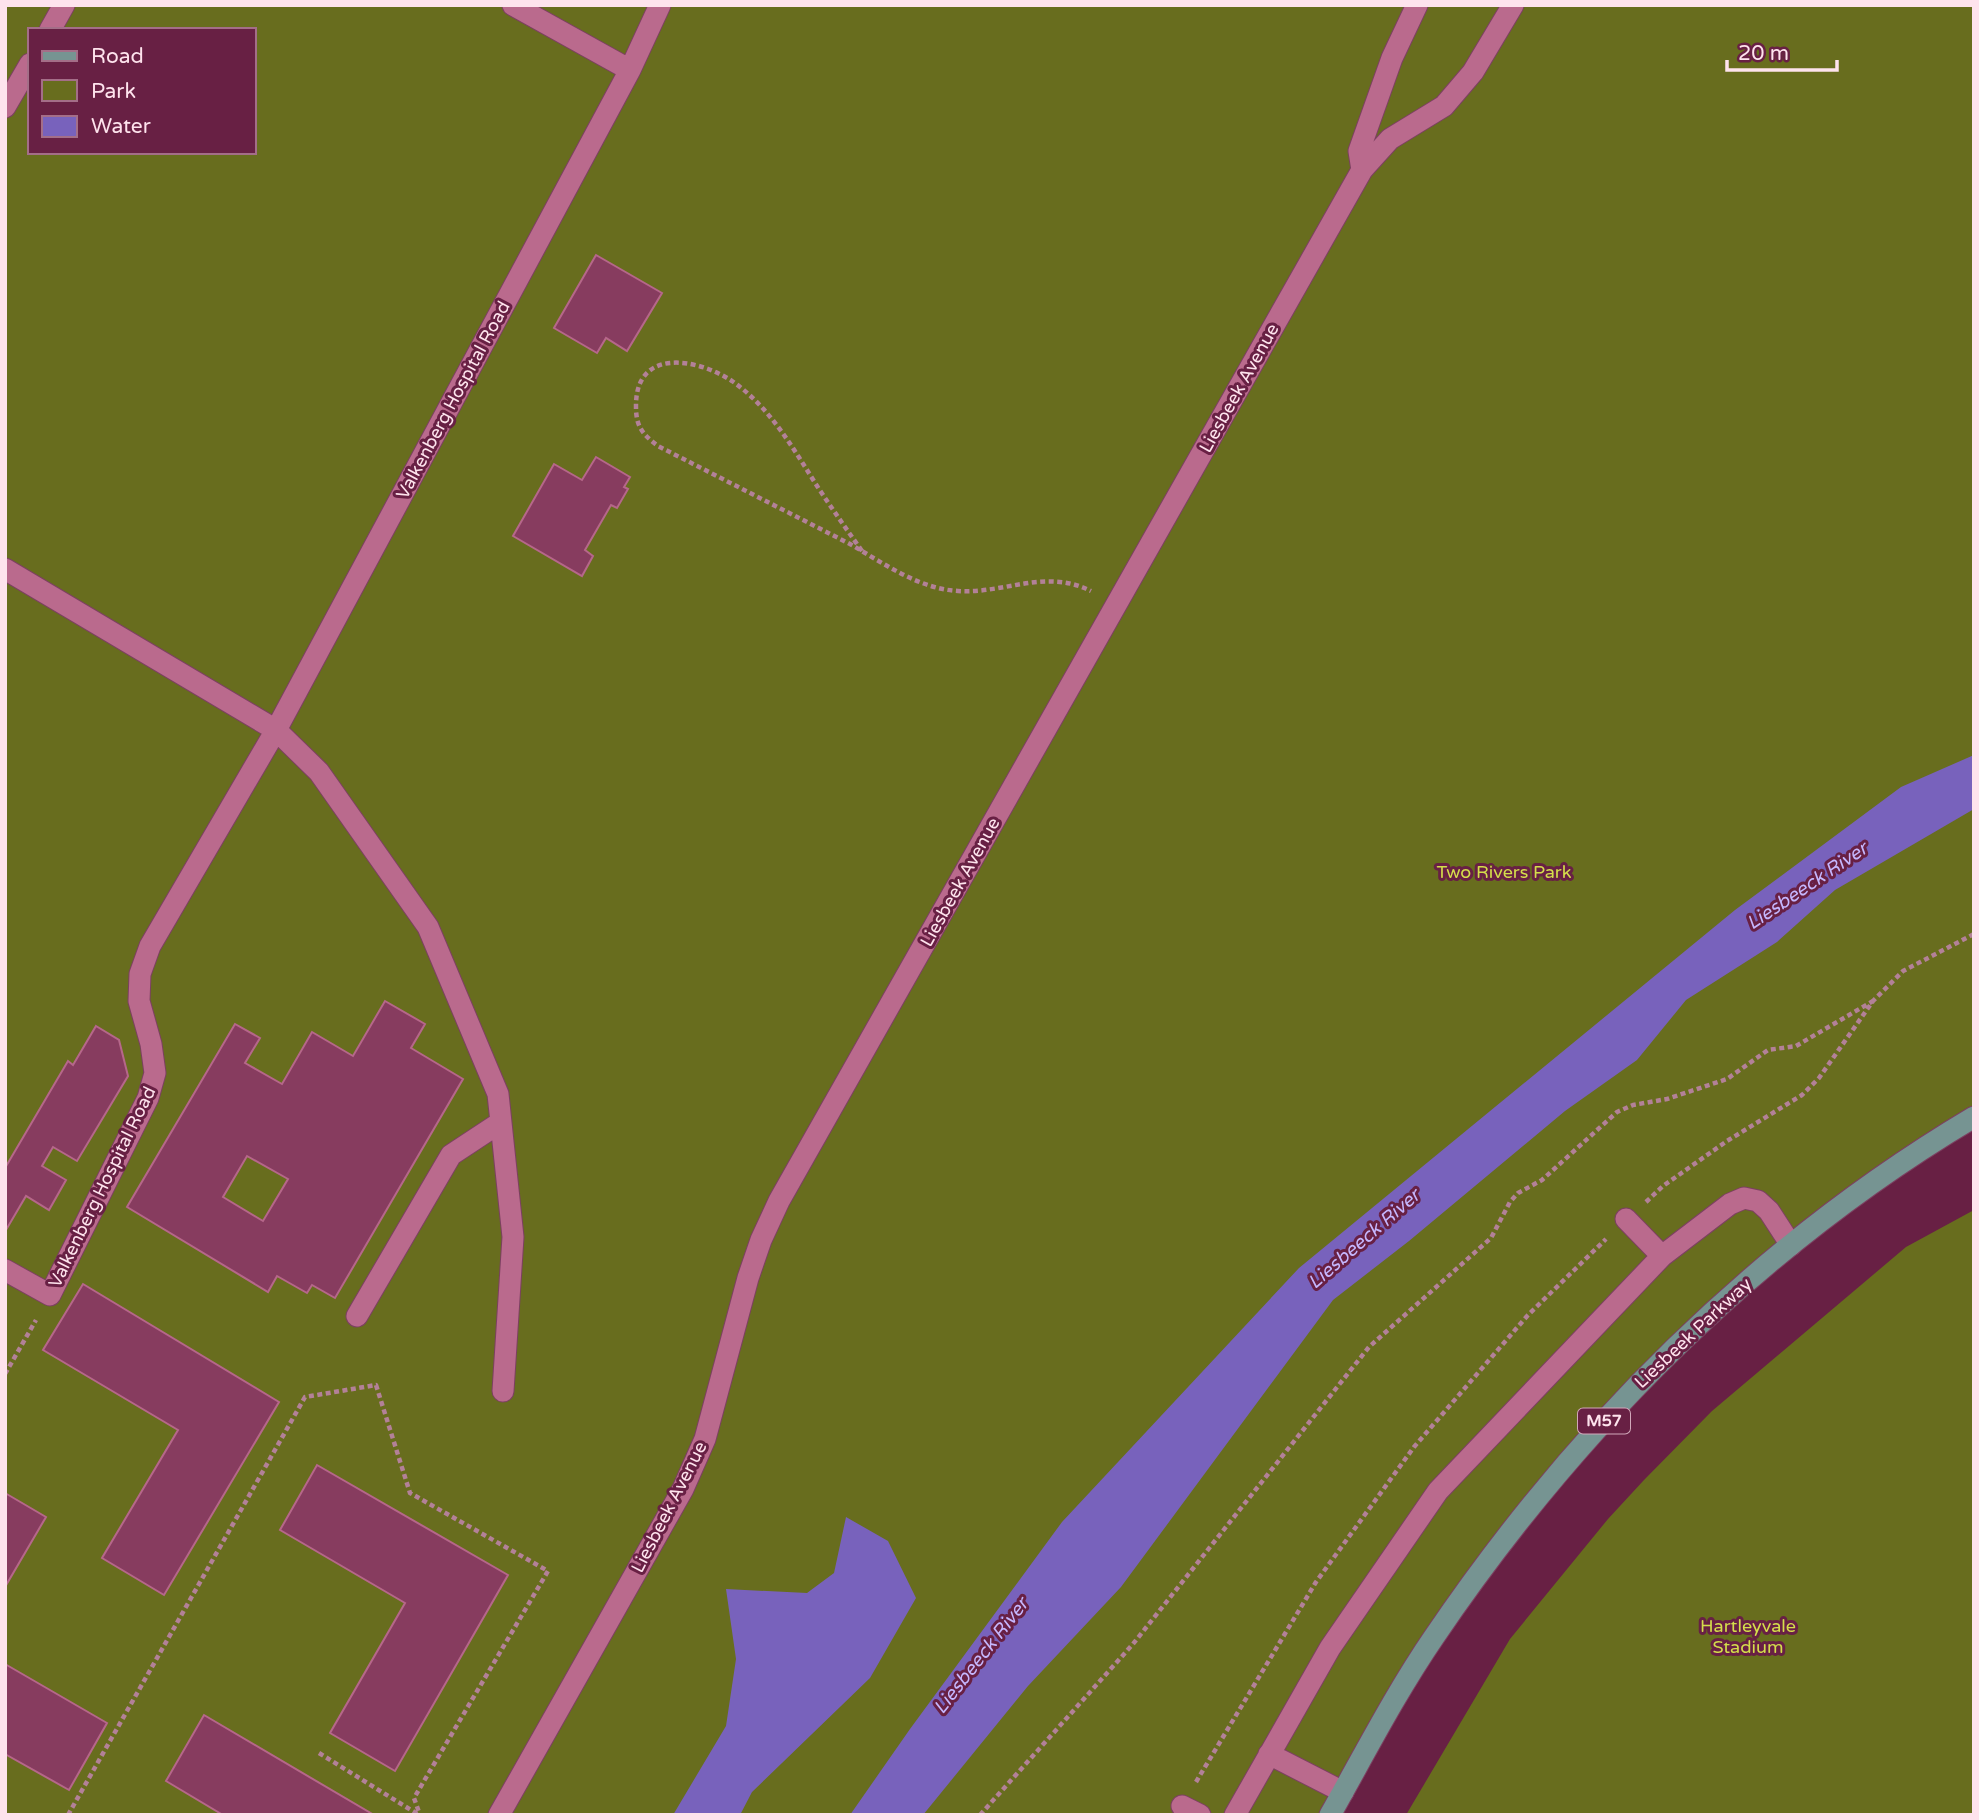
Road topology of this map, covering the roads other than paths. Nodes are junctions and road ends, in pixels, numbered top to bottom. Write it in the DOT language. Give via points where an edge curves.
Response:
graph roads {
  1 [pos="64,5"];
  2 [pos="513,5"];
  3 [pos="660,5"];
  4 [pos="1417,5"];
  5 [pos="1513,5"];
  6 [pos="51,28"];
  7 [pos="28,67"];
  8 [pos="630,69"];
  9 [pos="5,107"];
  10 [pos="1362,170"];
  11 [pos="5,569"];
  12 [pos="276,730"];
  13 [pos="1974,1117"];
  14 [pos="501,1122"];
  15 [pos="1626,1219"];
  16 [pos="1791,1245"];
  17 [pos="1662,1256"];
  18 [pos="5,1270"];
  19 [pos="357,1316"];
  20 [pos="503,1391"];
  21 [pos="1269,1754"];
  22 [pos="1343,1792"];
  23 [pos="499,1815"];
  24 [pos="1235,1815"];
  25 [pos="1330,1815"];
  1 -- 6 [label="lane"];
  2 -- 8 [label="lane"];
  3 -- 8 [label="lane, Valkenberg Hospital Road"];
  4 -- 10 [label="lane" via="1392,58 1359,150"];
  5 -- 10 [label="lane, Liesbeek Avenue" via="1473,72 1444,106 1390,139"];
  7 -- 9 [label="lane"];
  8 -- 12 [label="lane, Valkenberg Hospital Road"];
  10 -- 23 [label="lane, Liesbeek Avenue" via="779,1201 748,1278 705,1438 683,1489"];
  11 -- 12 [label="lane"];
  12 -- 14 [label="lane" via="319,772 428,927 498,1094"];
  12 -- 18 [label="lane, Valkenberg Hospital Road" via="150,946 140,974 139,1001 155,1073 148,1098 50,1295"];
  13 -- 16 [label="main road, Liesbeek Parkway / M57" via="1882,1177"];
  14 -- 19 [label="lane" via="451,1155"];
  14 -- 20 [label="lane" via="513,1237"];
  15 -- 17 [label="lane"];
  16 -- 17 [label="lane" via="1769,1211 1758,1201 1744,1198"];
  16 -- 22 [label="main road, Liesbeek Parkway / M57" via="1655,1367 1544,1489 1432,1639"];
  17 -- 21 [label="lane" via="1438,1491 1329,1648"];
  21 -- 22 [label="lane"];
  21 -- 24 [label="lane"];
  22 -- 25 [label="main road, Liesbeek Parkway / M57"];
}
